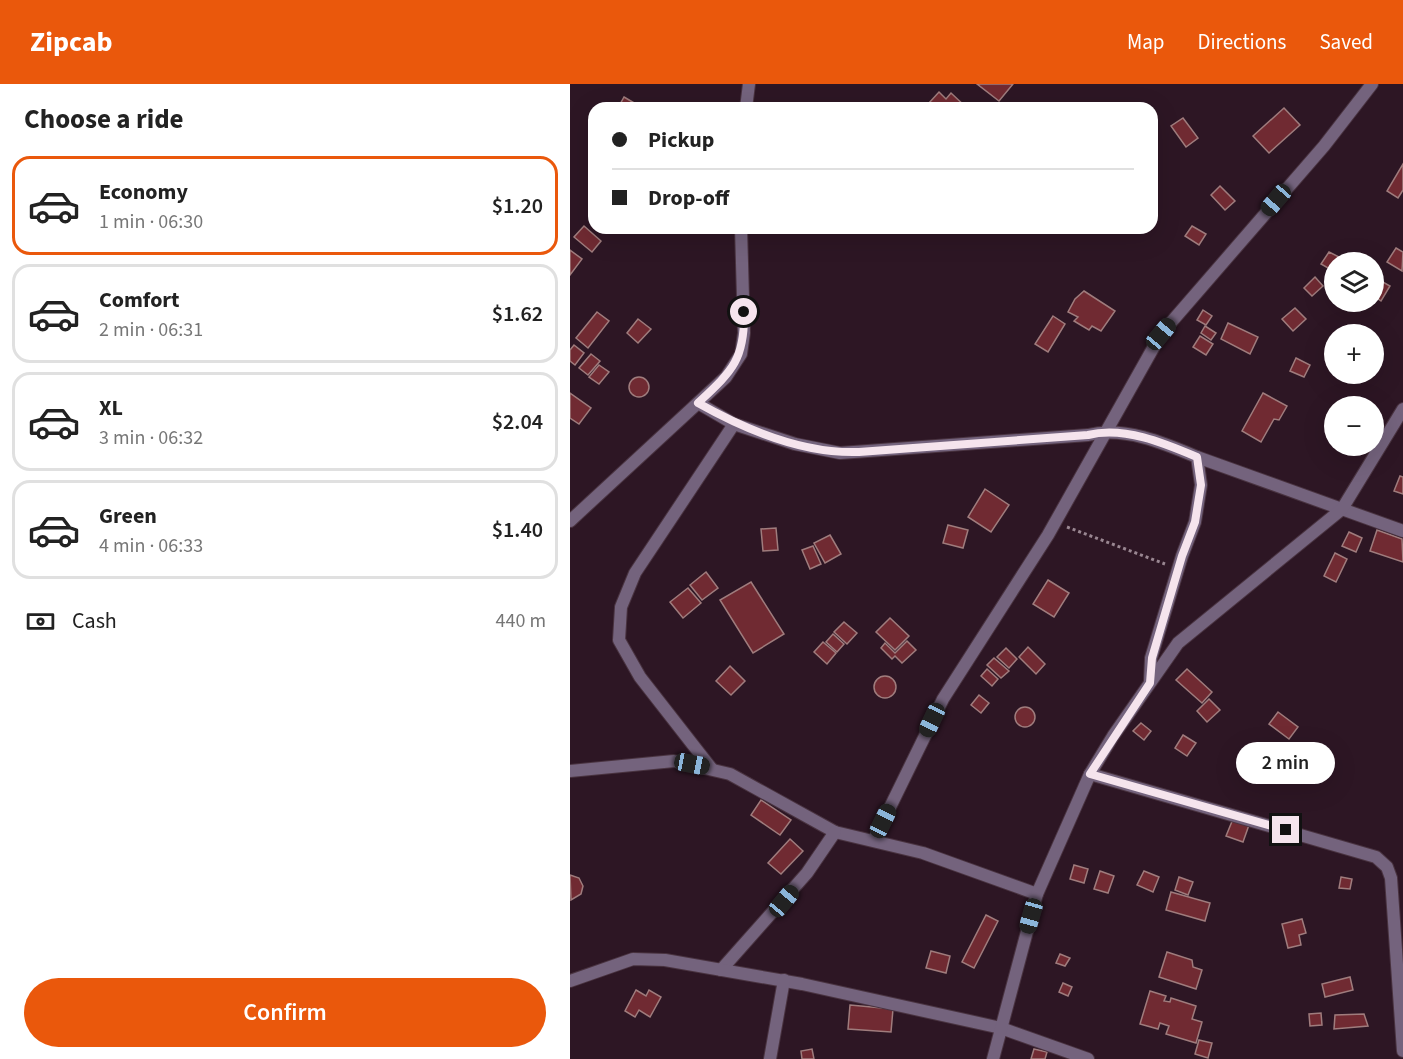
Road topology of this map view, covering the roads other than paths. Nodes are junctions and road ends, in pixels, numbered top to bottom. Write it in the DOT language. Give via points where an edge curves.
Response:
graph roads {
  1 [pos="749,84"];
  2 [pos="1372,84"];
  3 [pos="747,102"];
  4 [pos="741,234"];
  5 [pos="698,403"];
  6 [pos="1403,409"];
  7 [pos="734,424"];
  8 [pos="1104,431"];
  9 [pos="1197,457"];
  10 [pos="1342,509"];
  11 [pos="570,521"];
  12 [pos="1403,531"];
  13 [pos="1150,683"];
  14 [pos="711,768"];
  15 [pos="570,771"];
  16 [pos="1090,774"];
  17 [pos="835,832"];
  18 [pos="873,840"];
  19 [pos="1037,894"];
  20 [pos="722,970"];
  21 [pos="784,980"];
  22 [pos="570,981"];
  23 [pos="1001,1028"];
  24 [pos="1403,1051"];
  25 [pos="770,1059"];
  26 [pos="993,1059"];
  27 [pos="1088,1059"];
  1 -- 3 [label="street"];
  2 -- 8 [label="street" via="1324,146 1161,334"];
  4 -- 5 [label="street" via="741,354 726,377"];
  5 -- 7 [label="street"];
  5 -- 11 [label="street"];
  6 -- 10 [label="street"];
  7 -- 8 [label="street" via="795,444 840,453 939,448"];
  7 -- 14 [label="street" via="635,573 621,608 619,640 635,668"];
  8 -- 9 [label="street" via="1144,438"];
  8 -- 18 [label="street" via="1056,522 943,699"];
  9 -- 10 [label="street"];
  9 -- 13 [label="street" via="1201,485 1195,522 1152,658"];
  10 -- 12 [label="street"];
  10 -- 13 [label="street" via="1178,643"];
  13 -- 16 [label="street"];
  14 -- 15 [label="street" via="674,761"];
  14 -- 17 [label="street" via="730,774"];
  16 -- 19 [label="street"];
  16 -- 24 [label="street" via="1376,857 1387,867 1391,878"];
  17 -- 18 [label="street"];
  17 -- 20 [label="street" via="807,873"];
  18 -- 19 [label="street" via="979,871"];
  19 -- 23 [label="street"];
  20 -- 21 [label="street"];
  20 -- 22 [label="street" via="633,959"];
  21 -- 23 [label="street"];
  21 -- 25 [label="street"];
  23 -- 26 [label="street"];
  23 -- 27 [label="street"];
}
